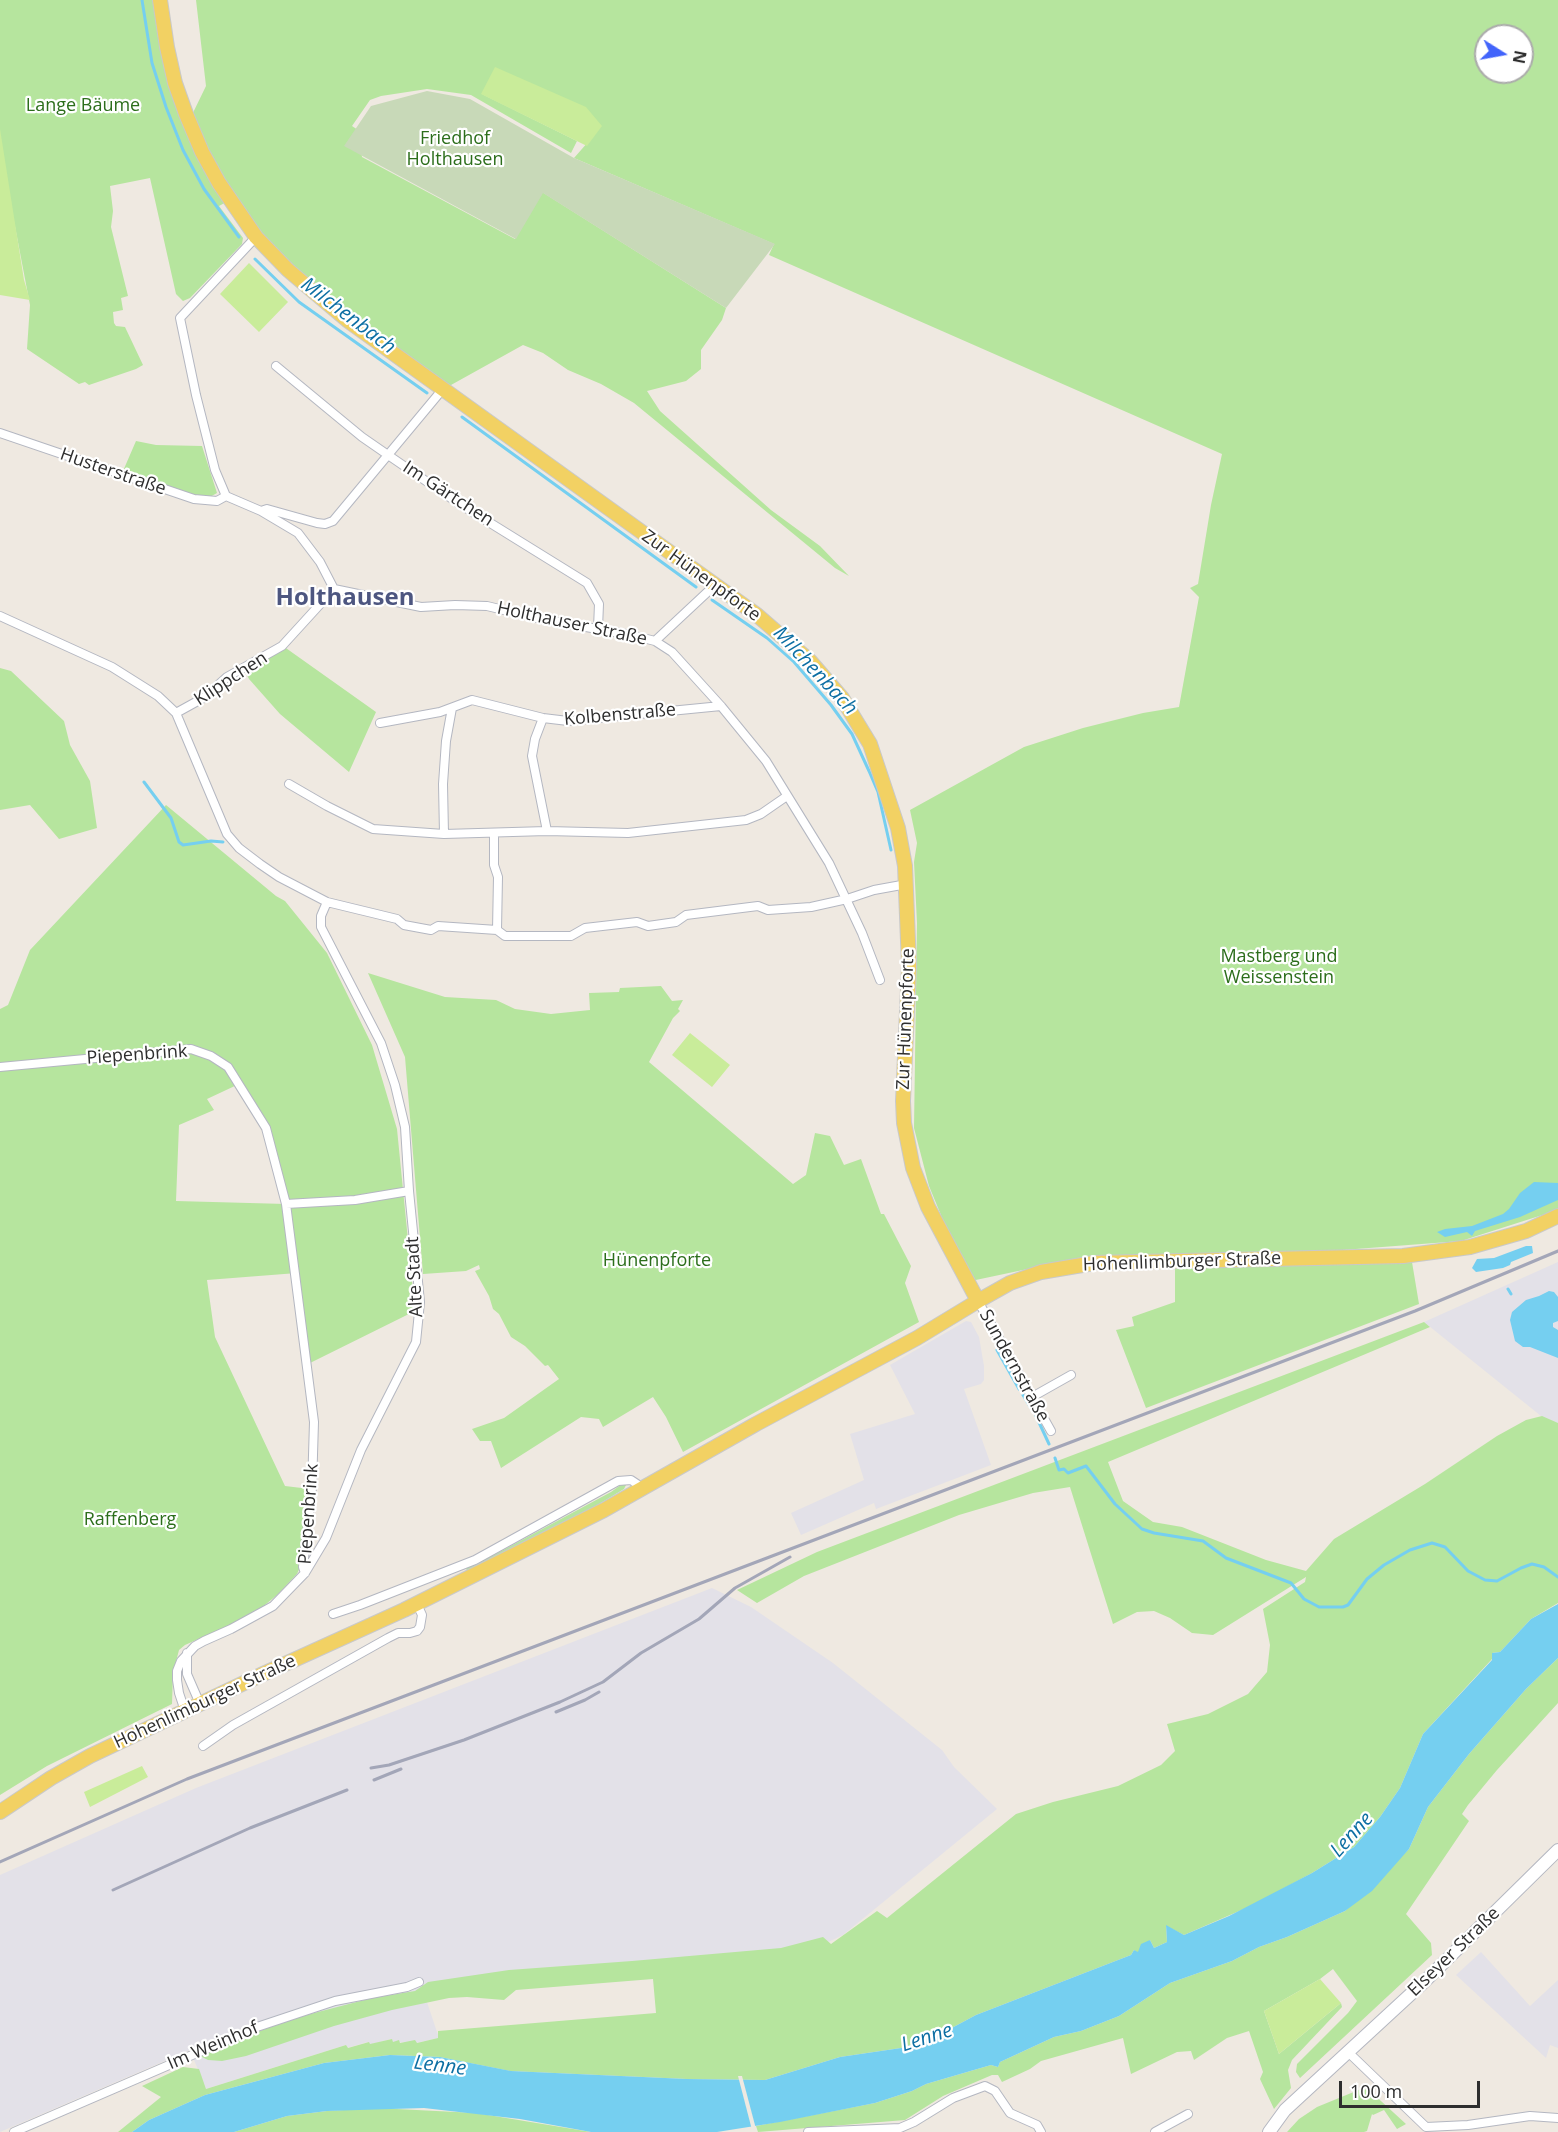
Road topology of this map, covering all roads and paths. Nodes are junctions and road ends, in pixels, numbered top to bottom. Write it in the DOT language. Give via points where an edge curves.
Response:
graph roads {
  1 [pos="160,0"];
  2 [pos="256,237"];
  3 [pos="276,366"];
  4 [pos="442,390"];
  5 [pos="0,433"];
  6 [pos="387,455"];
  7 [pos="226,496"];
  8 [pos="261,512"];
  9 [pos="714,585"];
  10 [pos="334,589"];
  11 [pos="0,616"];
  12 [pos="598,628"];
  13 [pos="655,641"];
  14 [pos="721,706"];
  15 [pos="452,708"];
  16 [pos="176,714"];
  17 [pos="543,718"];
  18 [pos="380,723"];
  19 [pos="289,784"];
  20 [pos="787,796"];
  21 [pos="547,831"];
  22 [pos="444,834"];
  23 [pos="494,834"];
  24 [pos="907,884"];
  25 [pos="847,899"];
  26 [pos="327,902"];
  27 [pos="497,930"];
  28 [pos="880,980"];
  29 [pos="0,1067"];
  30 [pos="409,1191"];
  31 [pos="286,1204"];
  32 [pos="1558,1216"];
  33 [pos="978,1301"];
  34 [pos="1071,1375"];
  35 [pos="1032,1397"];
  36 [pos="1051,1431"];
  37 [pos="640,1490"];
  38 [pos="305,1573"];
  39 [pos="417,1604"];
  40 [pos="333,1614"];
  41 [pos="187,1653"];
  42 [pos="200,1704"];
  43 [pos="185,1711"];
  44 [pos="203,1746"];
  45 [pos="0,1812"];
  46 [pos="1558,1850"];
  47 [pos="419,1982"];
  48 [pos="1348,2052"];
  49 [pos="1188,2114"];
  50 [pos="1558,2118"];
  51 [pos="1467,2129"];
  52 [pos="1427,2130"];
  53 [pos="14,2132"];
  54 [pos="808,2132"];
  55 [pos="1041,2132"];
  56 [pos="1155,2132"];
  57 [pos="1269,2132"];
  1 -- 2 [label="main road, Zur Hünenpforte" via="175,83 186,114 219,183"];
  2 -- 4 [label="main road, Zur Hünenpforte" via="314,293"];
  2 -- 7 [label="street" via="180,318 215,470"];
  3 -- 6 [label="street, Im Gärtchen"];
  4 -- 6 [label="street"];
  4 -- 9 [label="main road, Zur Hünenpforte"];
  5 -- 7 [label="street, Husterstraße" via="194,500 217,501"];
  6 -- 8 [label="street" via="333,521 316,523 267,509"];
  6 -- 12 [label="street, Im Gärtchen" via="587,583 598,604"];
  7 -- 8 [label="street"];
  8 -- 10 [label="street" via="298,533"];
  9 -- 13 [label="street"];
  9 -- 24 [label="main road, Zur Hünenpforte" via="784,637 842,698 870,744 884,784 898,828"];
  10 -- 12 [label="street, Holthauser Straße" via="421,607 487,606"];
  10 -- 16 [label="street, Klippchen" via="282,646 227,677 205,697"];
  11 -- 16 [label="street, Klippchen" via="112,667 158,696"];
  12 -- 13 [label="street, Holthauser Straße"];
  13 -- 14 [label="street, Holthauser Straße" via="672,652"];
  14 -- 17 [label="street, Kolbenstraße" via="567,721"];
  14 -- 20 [label="street, Holthauser Straße" via="766,761"];
  15 -- 17 [label="street, Kolbenstraße" via="472,700"];
  15 -- 18 [label="street, Kolbenstraße"];
  15 -- 22 [label="street" via="443,784"];
  16 -- 26 [label="street, Klippchen" via="227,834 239,848 279,877"];
  17 -- 21 [label="street" via="532,756"];
  19 -- 22 [label="street" via="373,829"];
  20 -- 21 [label="street" via="746,820 628,833"];
  20 -- 25 [label="street, Holthauser Straße"];
  21 -- 23 [label="street"];
  22 -- 23 [label="street"];
  23 -- 27 [label="street"];
  24 -- 25 [label="street, Klippchen"];
  24 -- 33 [label="main road, Zur Hünenpforte" via="909,966 904,1123 913,1168 927,1207"];
  25 -- 27 [label="street, Klippchen" via="811,907 768,910 758,906 686,915 676,922 648,926 637,922 585,928 571,936 505,936"];
  25 -- 28 [label="street, Holthauser Straße"];
  26 -- 27 [label="street, Klippchen" via="431,930 438,926"];
  26 -- 30 [label="street, Alte Stadt" via="321,927 381,1043 395,1085 405,1127"];
  29 -- 31 [label="street, Piepenbrink" via="191,1050 211,1056 228,1067 266,1128"];
  30 -- 31 [label="street" via="355,1200"];
  30 -- 38 [label="street, Alte Stadt" via="420,1302 416,1342 361,1450 326,1538"];
  31 -- 38 [label="street, Piepenbrink" via="314,1422"];
  32 -- 33 [label="main road, Hohenlimburger Straße" via="1526,1231 1470,1247 1403,1256 1094,1263 1041,1272"];
  33 -- 35 [label="street, Sundernstraße"];
  33 -- 37 [label="main road, Hohenlimburger Straße"];
  34 -- 35 [label="street"];
  35 -- 36 [label="street, Sundernstraße"];
  37 -- 39 [label="main road, Hohenlimburger Straße"];
  37 -- 40 [label="street" via="631,1480 618,1481 475,1560"];
  38 -- 41 [label="street, Alte Stadt" via="273,1606"];
  39 -- 42 [label="main road, Hohenlimburger Straße"];
  39 -- 44 [label="street, Hohenlimburger Straße" via="422,1615 417,1630 388,1638 233,1725"];
  41 -- 42 [label="street" via="188,1674"];
  41 -- 43 [label="street" via="177,1671"];
  42 -- 43 [label="main road, Hohenlimburger Straße"];
  43 -- 45 [label="main road, Hohenlimburger Straße" via="90,1756"];
  46 -- 48 [label="main road, Elseyer Straße"];
  47 -- 53 [label="street, Im Weinhof" via="335,2001 257,2027"];
  48 -- 52 [label="street"];
  48 -- 57 [label="main road, Elseyer Straße" via="1285,2110"];
  49 -- 56 [label="street"];
  50 -- 51 [label="street" via="1530,2116"];
  51 -- 52 [label="street"];
  54 -- 55 [label="street" via="900,2128 953,2098 985,2086 995,2091 1011,2113 1037,2125"];
}
